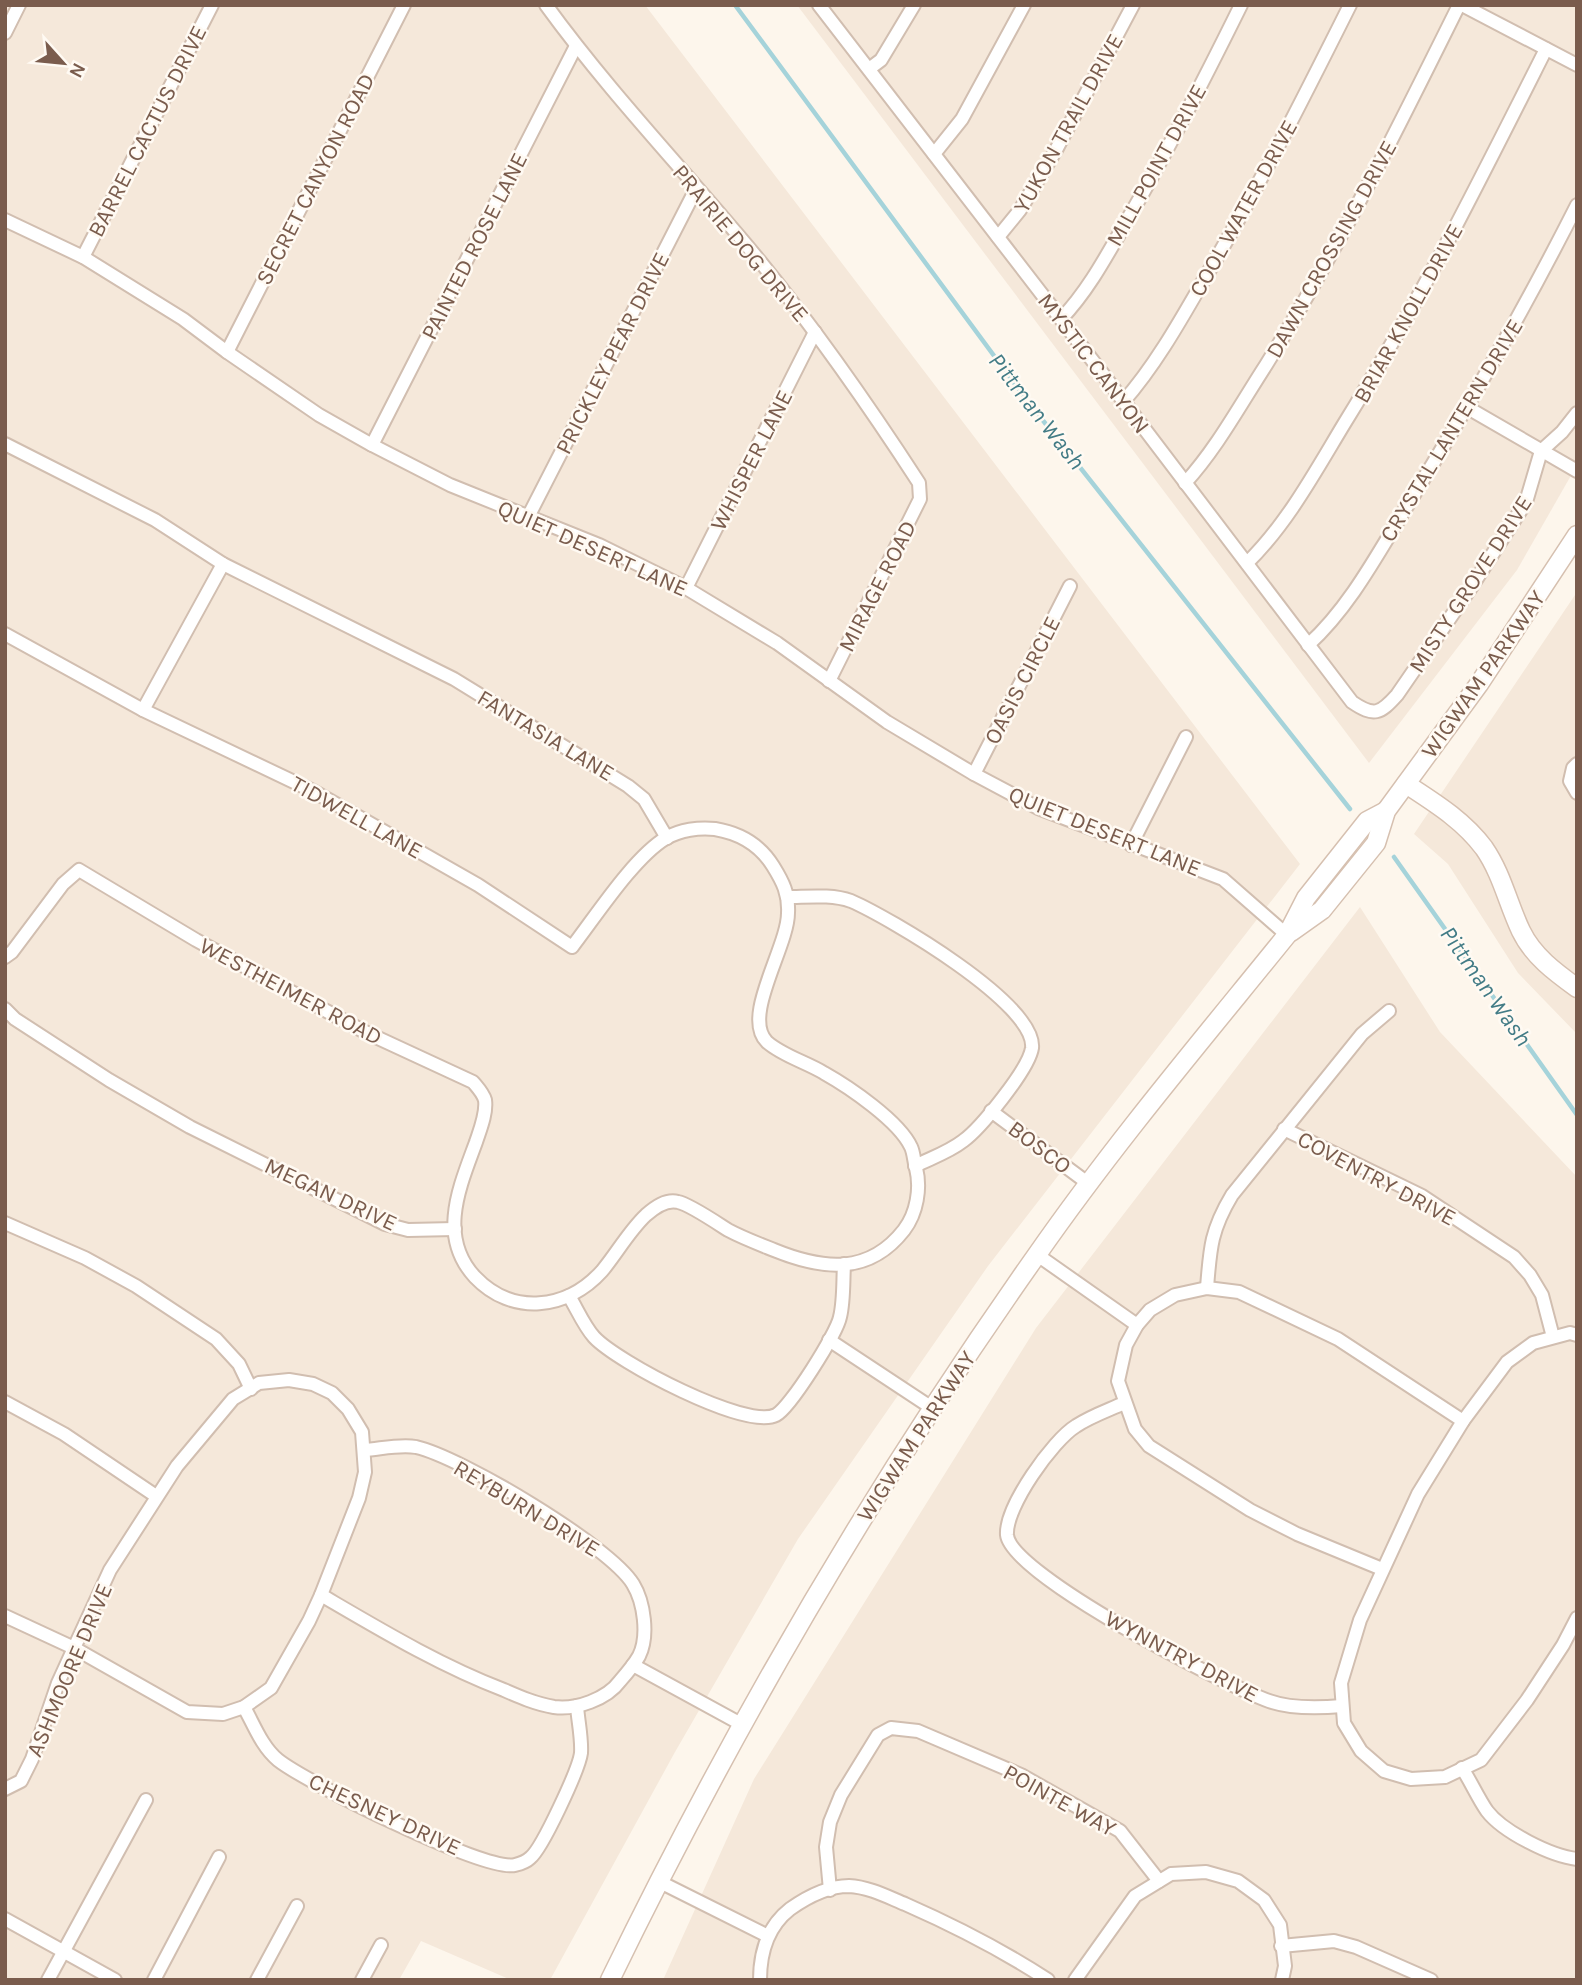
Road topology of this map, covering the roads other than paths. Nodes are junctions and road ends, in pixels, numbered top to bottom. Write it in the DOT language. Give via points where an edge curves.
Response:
graph roads {
  1 [pos="19,5"];
  2 [pos="212,5"];
  3 [pos="404,5"];
  4 [pos="546,5"];
  5 [pos="819,5"];
  6 [pos="914,5"];
  7 [pos="1024,5"];
  8 [pos="1133,5"];
  9 [pos="1241,5"];
  10 [pos="1350,5"];
  11 [pos="1460,5"];
  12 [pos="5,33"];
  13 [pos="576,46"];
  14 [pos="1545,49"];
  15 [pos="1577,65"];
  16 [pos="869,69"];
  17 [pos="934,154"];
  18 [pos="696,189"];
  19 [pos="1577,205"];
  20 [pos="5,220"];
  21 [pos="998,237"];
  22 [pos="83,257"];
  23 [pos="1061,319"];
  24 [pos="816,332"];
  25 [pos="227,352"];
  26 [pos="1123,402"];
  27 [pos="1468,408"];
  28 [pos="1577,413"];
  29 [pos="5,444"];
  30 [pos="372,445"];
  31 [pos="1541,451"];
  32 [pos="1577,471"];
  33 [pos="1185,483"];
  34 [pos="920,491"];
  35 [pos="528,517"];
  36 [pos="1577,535"];
  37 [pos="1247,563"];
  38 [pos="223,564"];
  39 [pos="1070,586"];
  40 [pos="686,588"];
  41 [pos="5,634"];
  42 [pos="1308,645"];
  43 [pos="830,681"];
  44 [pos="143,710"];
  45 [pos="1374,713"];
  46 [pos="1186,737"];
  47 [pos="1577,764"];
  48 [pos="974,774"];
  49 [pos="1406,784"];
  50 [pos="1573,787"];
  51 [pos="667,838"];
  52 [pos="1131,845"];
  53 [pos="787,897"];
  54 [pos="1287,935"];
  55 [pos="5,957"];
  56 [pos="1577,988"];
  57 [pos="5,1009"];
  58 [pos="1389,1011"];
  59 [pos="990,1111"];
  60 [pos="1284,1129"];
  61 [pos="915,1166"];
  62 [pos="1089,1184"];
  63 [pos="5,1223"];
  64 [pos="455,1229"];
  65 [pos="1036,1254"];
  66 [pos="844,1264"];
  67 [pos="1207,1288"];
  68 [pos="569,1296"];
  69 [pos="1137,1325"];
  70 [pos="1577,1335"];
  71 [pos="1553,1337"];
  72 [pos="829,1340"];
  73 [pos="251,1389"];
  74 [pos="5,1402"];
  75 [pos="1124,1403"];
  76 [pos="932,1408"];
  77 [pos="1463,1421"];
  78 [pos="363,1450"];
  79 [pos="156,1496"];
  80 [pos="1382,1569"];
  81 [pos="321,1595"];
  82 [pos="5,1616"];
  83 [pos="1577,1618"];
  84 [pos="74,1648"];
  85 [pos="633,1665"];
  86 [pos="577,1706"];
  87 [pos="1342,1706"];
  88 [pos="244,1707"];
  89 [pos="741,1724"];
  90 [pos="1462,1768"];
  91 [pos="9,1787"];
  92 [pos="146,1800"];
  93 [pos="219,1857"];
  94 [pos="1577,1859"];
  95 [pos="658,1881"];
  96 [pos="1159,1881"];
  97 [pos="830,1891"];
  98 [pos="297,1906"];
  99 [pos="5,1919"];
  100 [pos="768,1936"];
  101 [pos="382,1945"];
  102 [pos="1281,1946"];
  103 [pos="63,1951"];
  104 [pos="48,1980"];
  105 [pos="115,1980"];
  106 [pos="154,1980"];
  107 [pos="257,1980"];
  108 [pos="362,1980"];
  109 [pos="610,1980"];
  110 [pos="760,1980"];
  111 [pos="1048,1980"];
  112 [pos="1075,1980"];
  113 [pos="1282,1980"];
  114 [pos="1430,1980"];
  1 -- 12 [label="street"];
  2 -- 22 [label="street, BARREL CACTUS DRIVE"];
  3 -- 25 [label="street, SECRET CANYON ROAD"];
  4 -- 13 [label="street, PRAIRIE DOG DRIVE"];
  5 -- 16 [label="street, MYSTIC CANYON"];
  6 -- 16 [label="street" via="881,60"];
  7 -- 17 [label="street" via="962,119"];
  8 -- 21 [label="street, YUKON TRAIL DRIVE" via="1056,150"];
  9 -- 23 [label="street, MILL POINT DRIVE" via="1135,208 1094,276"];
  10 -- 26 [label="street, COOL WATER DRIVE" via="1241,217 1189,306"];
  11 -- 14 [label="street"];
  11 -- 33 [label="street, DAWN CROSSING DRIVE" via="1324,267 1224,431"];
  13 -- 18 [label="street, PRAIRIE DOG DRIVE"];
  13 -- 30 [label="street, PAINTED ROSE LANE"];
  14 -- 15 [label="street"];
  14 -- 37 [label="street, BRIAR KNOLL DRIVE" via="1413,309 1307,484 1263,548"];
  16 -- 17 [label="street, MYSTIC CANYON"];
  17 -- 21 [label="street, MYSTIC CANYON"];
  18 -- 24 [label="street, PRAIRIE DOG DRIVE"];
  18 -- 35 [label="street, PRICKLEY PEAR DRIVE"];
  19 -- 27 [label="street, CRYSTAL LANTERN DRIVE"];
  20 -- 22 [label="street, QUIET DESERT LANE"];
  21 -- 23 [label="street, MYSTIC CANYON"];
  22 -- 25 [label="street, QUIET DESERT LANE"];
  23 -- 26 [label="street, MYSTIC CANYON"];
  24 -- 34 [label="street, PRAIRIE DOG DRIVE" via="919,482"];
  24 -- 40 [label="street, WHISPER LANE"];
  25 -- 30 [label="street, QUIET DESERT LANE"];
  26 -- 33 [label="street, MYSTIC CANYON"];
  27 -- 31 [label="street"];
  27 -- 42 [label="street, CRYSTAL LANTERN DRIVE" via="1360,581"];
  28 -- 31 [label="street, MISTY GROVE DRIVE"];
  29 -- 38 [label="street, FANTASIA LANE" via="155,520"];
  30 -- 35 [label="street, QUIET DESERT LANE" via="450,485"];
  31 -- 32 [label="street"];
  31 -- 45 [label="street, MISTY GROVE DRIVE" via="1526,502 1397,695"];
  33 -- 37 [label="street, MYSTIC CANYON"];
  34 -- 43 [label="street, MIRAGE ROAD"];
  35 -- 40 [label="street, QUIET DESERT LANE" via="599,545"];
  36 -- 49 [label="main road, WIGWAM PARKWAY" via="1479,684"];
  37 -- 42 [label="street, MYSTIC CANYON"];
  38 -- 44 [label="street"];
  38 -- 51 [label="street, FANTASIA LANE" via="454,679 628,786 644,799"];
  39 -- 48 [label="street, OASIS CIRCLE"];
  40 -- 43 [label="street, QUIET DESERT LANE"];
  41 -- 44 [label="street, TIDWELL LANE"];
  42 -- 45 [label="street, MYSTIC CANYON" via="1352,702"];
  43 -- 48 [label="street, QUIET DESERT LANE" via="887,722"];
  44 -- 51 [label="street, TIDWELL LANE" via="313,791 478,885 572,947 644,856"];
  46 -- 52 [label="street"];
  47 -- 50 [label="street"];
  48 -- 52 [label="street, QUIET DESERT LANE" via="1038,808"];
  49 -- 54 [label="main road, WIGWAM PARKWAY" via="1386,811 1376,843 1322,910"];
  49 -- 56 [label="main road" via="1470,830 1499,875 1522,933 1536,953"];
  51 -- 53 [label="street" via="706,828 745,838 765,853 786,887"];
  52 -- 54 [label="street, QUIET DESERT LANE" via="1223,879"];
  53 -- 59 [label="street" via="848,900 898,925 958,963 1018,1016 1030,1032 1032,1049 1021,1073"];
  53 -- 61 [label="street" via="784,938 761,1001 757,1027 765,1040 785,1054 824,1073 876,1110 911,1148"];
  54 -- 62 [label="main road, WIGWAM PARKWAY"];
  55 -- 64 [label="street, WESTHEIMER ROAD" via="79,870 365,1032 473,1082 486,1103 457,1195"];
  57 -- 64 [label="street, MEGAN DRIVE" via="109,1080 190,1127 386,1224 408,1230"];
  58 -- 60 [label="street" via="1362,1034"];
  59 -- 61 [label="street" via="959,1144"];
  59 -- 62 [label="street, BOSCO"];
  60 -- 67 [label="street" via="1218,1218"];
  60 -- 71 [label="street, COVENTRY DRIVE" via="1422,1196 1514,1257 1542,1294"];
  61 -- 66 [label="street" via="918,1192 906,1227 883,1252"];
  62 -- 65 [label="main road, WIGWAM PARKWAY"];
  63 -- 73 [label="street" via="95,1263 216,1339 239,1364"];
  64 -- 68 [label="street" via="458,1248 473,1275 497,1296 528,1304"];
  65 -- 69 [label="street"];
  65 -- 76 [label="main road, WIGWAM PARKWAY"];
  66 -- 68 [label="street" via="803,1262 738,1236 677,1201 652,1210 599,1274"];
  66 -- 72 [label="street" via="840,1319"];
  67 -- 69 [label="street" via="1175,1295 1150,1310"];
  67 -- 77 [label="street" via="1239,1292 1338,1339"];
  68 -- 72 [label="street" via="592,1335 608,1350 653,1378 743,1415 766,1419 779,1414 794,1397"];
  69 -- 75 [label="street" via="1126,1345 1118,1381"];
  70 -- 71 [label="street"];
  71 -- 77 [label="street" via="1533,1343 1507,1362"];
  72 -- 76 [label="street"];
  73 -- 78 [label="street" via="259,1383 289,1380 331,1393 362,1432"];
  73 -- 79 [label="street, ASHMOORE DRIVE" via="233,1399"];
  74 -- 79 [label="street" via="64,1434"];
  75 -- 80 [label="street" via="1135,1429 1149,1446 1250,1510"];
  75 -- 87 [label="street, WYNNTRY DRIVE" via="1077,1425 1058,1440 1015,1502 1007,1535 1011,1547 1098,1612 1163,1651 1270,1702 1314,1708"];
  76 -- 89 [label="main road, WIGWAM PARKWAY" via="840,1553"];
  77 -- 80 [label="street" via="1418,1494"];
  78 -- 81 [label="street" via="365,1472 359,1498"];
  78 -- 85 [label="street, REYBURN DRIVE" via="413,1447 434,1452 574,1531 618,1565 634,1585 642,1607 641,1653"];
  79 -- 84 [label="street, ASHMOORE DRIVE" via="110,1570"];
  80 -- 87 [label="street" via="1341,1683"];
  81 -- 86 [label="street" via="411,1648 478,1680 537,1703"];
  81 -- 88 [label="street" via="271,1688"];
  82 -- 84 [label="street"];
  83 -- 90 [label="street" via="1527,1700 1481,1759"];
  84 -- 88 [label="street" via="187,1712 223,1714"];
  84 -- 91 [label="street, ASHMOORE DRIVE" via="32,1759 21,1781"];
  85 -- 86 [label="street" via="616,1687"];
  85 -- 89 [label="street"];
  86 -- 88 [label="street, CHESNEY DRIVE" via="581,1753 576,1770 541,1842 530,1858 513,1866 424,1837 278,1760 264,1745"];
  87 -- 90 [label="street" via="1345,1723 1361,1751 1384,1771 1411,1779 1445,1777"];
  89 -- 95 [label="main road, WIGWAM PARKWAY"];
  90 -- 94 [label="street" via="1488,1812 1507,1830"];
  92 -- 103 [label="street"];
  93 -- 106 [label="street"];
  95 -- 100 [label="street"];
  95 -- 109 [label="main road, WIGWAM PARKWAY"];
  96 -- 97 [label="street, POINTE WAY" via="1120,1831 1021,1775 918,1731 891,1728 878,1735 830,1822 826,1847"];
  96 -- 102 [label="street" via="1171,1874 1206,1872 1238,1881 1264,1900 1280,1926"];
  96 -- 112 [label="street" via="1135,1896"];
  97 -- 100 [label="street" via="811,1895 780,1917"];
  97 -- 111 [label="street" via="848,1886 872,1890 949,1923"];
  98 -- 107 [label="street"];
  99 -- 103 [label="street"];
  100 -- 110 [label="street" via="760,1956"];
  101 -- 108 [label="street"];
  102 -- 113 [label="street"];
  102 -- 114 [label="street" via="1334,1941"];
  103 -- 104 [label="street"];
  103 -- 105 [label="street"];
}
